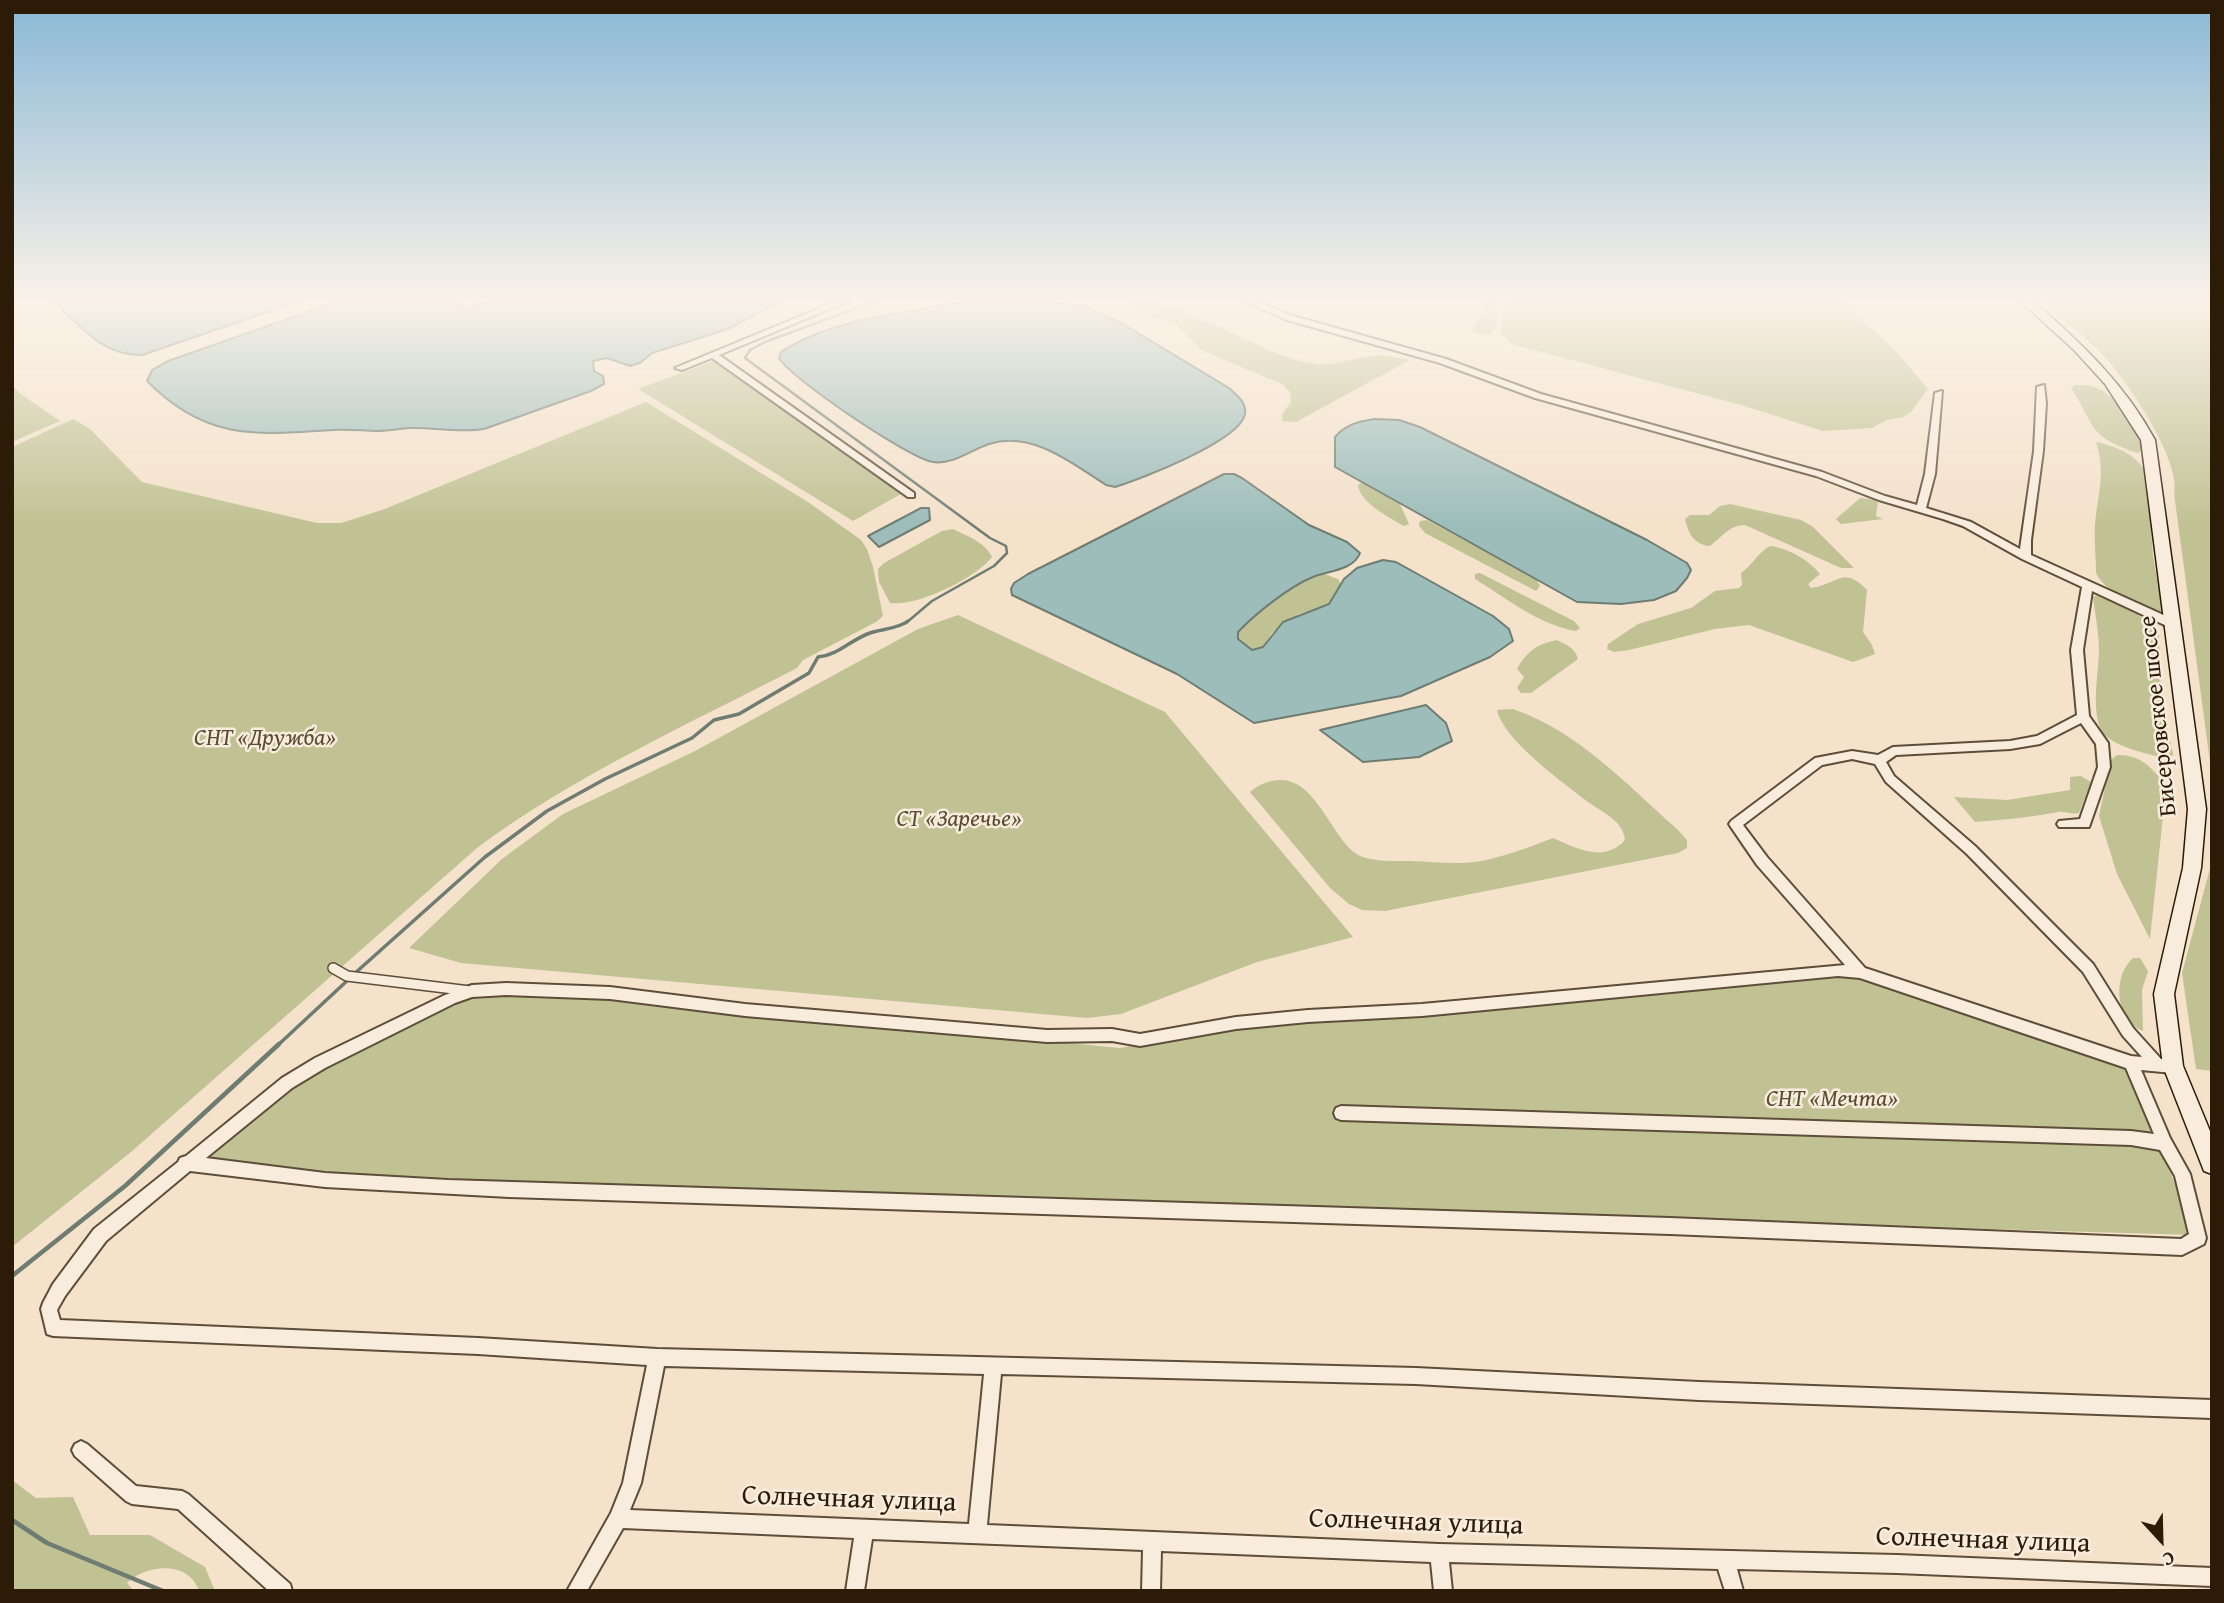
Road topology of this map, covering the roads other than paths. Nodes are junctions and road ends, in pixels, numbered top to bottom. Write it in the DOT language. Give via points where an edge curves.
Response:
graph roads {
  1 [pos="743,376"];
  2 [pos="1483,376"];
  3 [pos="2106,376"];
  4 [pos="2041,387"];
  5 [pos="1939,393"];
  6 [pos="911,495"];
  7 [pos="1921,510"];
  8 [pos="2026,557"];
  9 [pos="2088,584"];
  10 [pos="2175,625"];
  11 [pos="2083,717"];
  12 [pos="1880,760"];
  13 [pos="2063,824"];
  14 [pos="333,968"];
  15 [pos="1860,972"];
  16 [pos="472,991"];
  17 [pos="2131,1063"];
  18 [pos="2166,1066"];
  19 [pos="1341,1113"];
  20 [pos="2165,1143"];
  21 [pos="185,1163"];
  22 [pos="2212,1164"];
  23 [pos="657,1357"];
  24 [pos="993,1366"];
  25 [pos="2212,1409"];
  26 [pos="81,1450"];
  27 [pos="618,1519"];
  28 [pos="864,1531"];
  29 [pos="977,1532"];
  30 [pos="1152,1541"];
  31 [pos="1439,1553"];
  32 [pos="1726,1560"];
  33 [pos="2212,1577"];
  34 [pos="283,1591"];
  35 [pos="576,1591"];
  36 [pos="855,1591"];
  37 [pos="1151,1591"];
  38 [pos="1443,1591"];
  39 [pos="1734,1591"];
  1 -- 6 [label="street"];
  2 -- 7 [label="street" via="1538,396 1819,474"];
  3 -- 10 [label="main road, Бисеровское шоссе" via="2148,440"];
  4 -- 8 [label="street" via="2042,425"];
  5 -- 7 [label="street"];
  7 -- 8 [label="street" via="1967,524"];
  8 -- 9 [label="street"];
  9 -- 10 [label="street"];
  9 -- 11 [label="street" via="2077,650"];
  10 -- 18 [label="main road, Бисеровское шоссе" via="2197,809 2192,868 2164,994"];
  11 -- 12 [label="street" via="2040,740 1893,751"];
  11 -- 13 [label="street" via="2102,743 2104,767 2085,824"];
  12 -- 15 [label="street" via="1852,755 1819,761 1735,824"];
  12 -- 18 [label="street" via="1890,779 1971,850 2088,968 2128,1032"];
  14 -- 16 [label="street" via="347,976"];
  15 -- 16 [label="street" via="1838,970 1422,1010 1308,1016 1140,1040 745,1010 610,993"];
  15 -- 17 [label="street"];
  16 -- 21 [label="street" via="320,1063 287,1083"];
  17 -- 18 [label="street"];
  17 -- 20 [label="street"];
  18 -- 22 [label="main road, Бисеровское шоссе"];
  19 -- 20 [label="street" via="2117,1137"];
  20 -- 21 [label="street" via="2182,1174 2198,1237 2182,1247 611,1193 324,1180"];
  21 -- 23 [label="street" via="100,1235 49,1309 53,1328"];
  23 -- 24 [label="street"];
  23 -- 27 [label="street" via="632,1483"];
  24 -- 25 [label="street" via="1416,1376"];
  24 -- 29 [label="street"];
  26 -- 34 [label="street" via="132,1495 182,1500"];
  27 -- 28 [label="street, Солнечная улица"];
  27 -- 35 [label="street"];
  28 -- 29 [label="street, Солнечная улица"];
  28 -- 36 [label="street"];
  29 -- 30 [label="street, Солнечная улица"];
  30 -- 31 [label="street, Солнечная улица"];
  30 -- 37 [label="street"];
  31 -- 32 [label="street, Солнечная улица"];
  31 -- 38 [label="street"];
  32 -- 33 [label="street, Солнечная улица"];
  32 -- 39 [label="street"];
}
